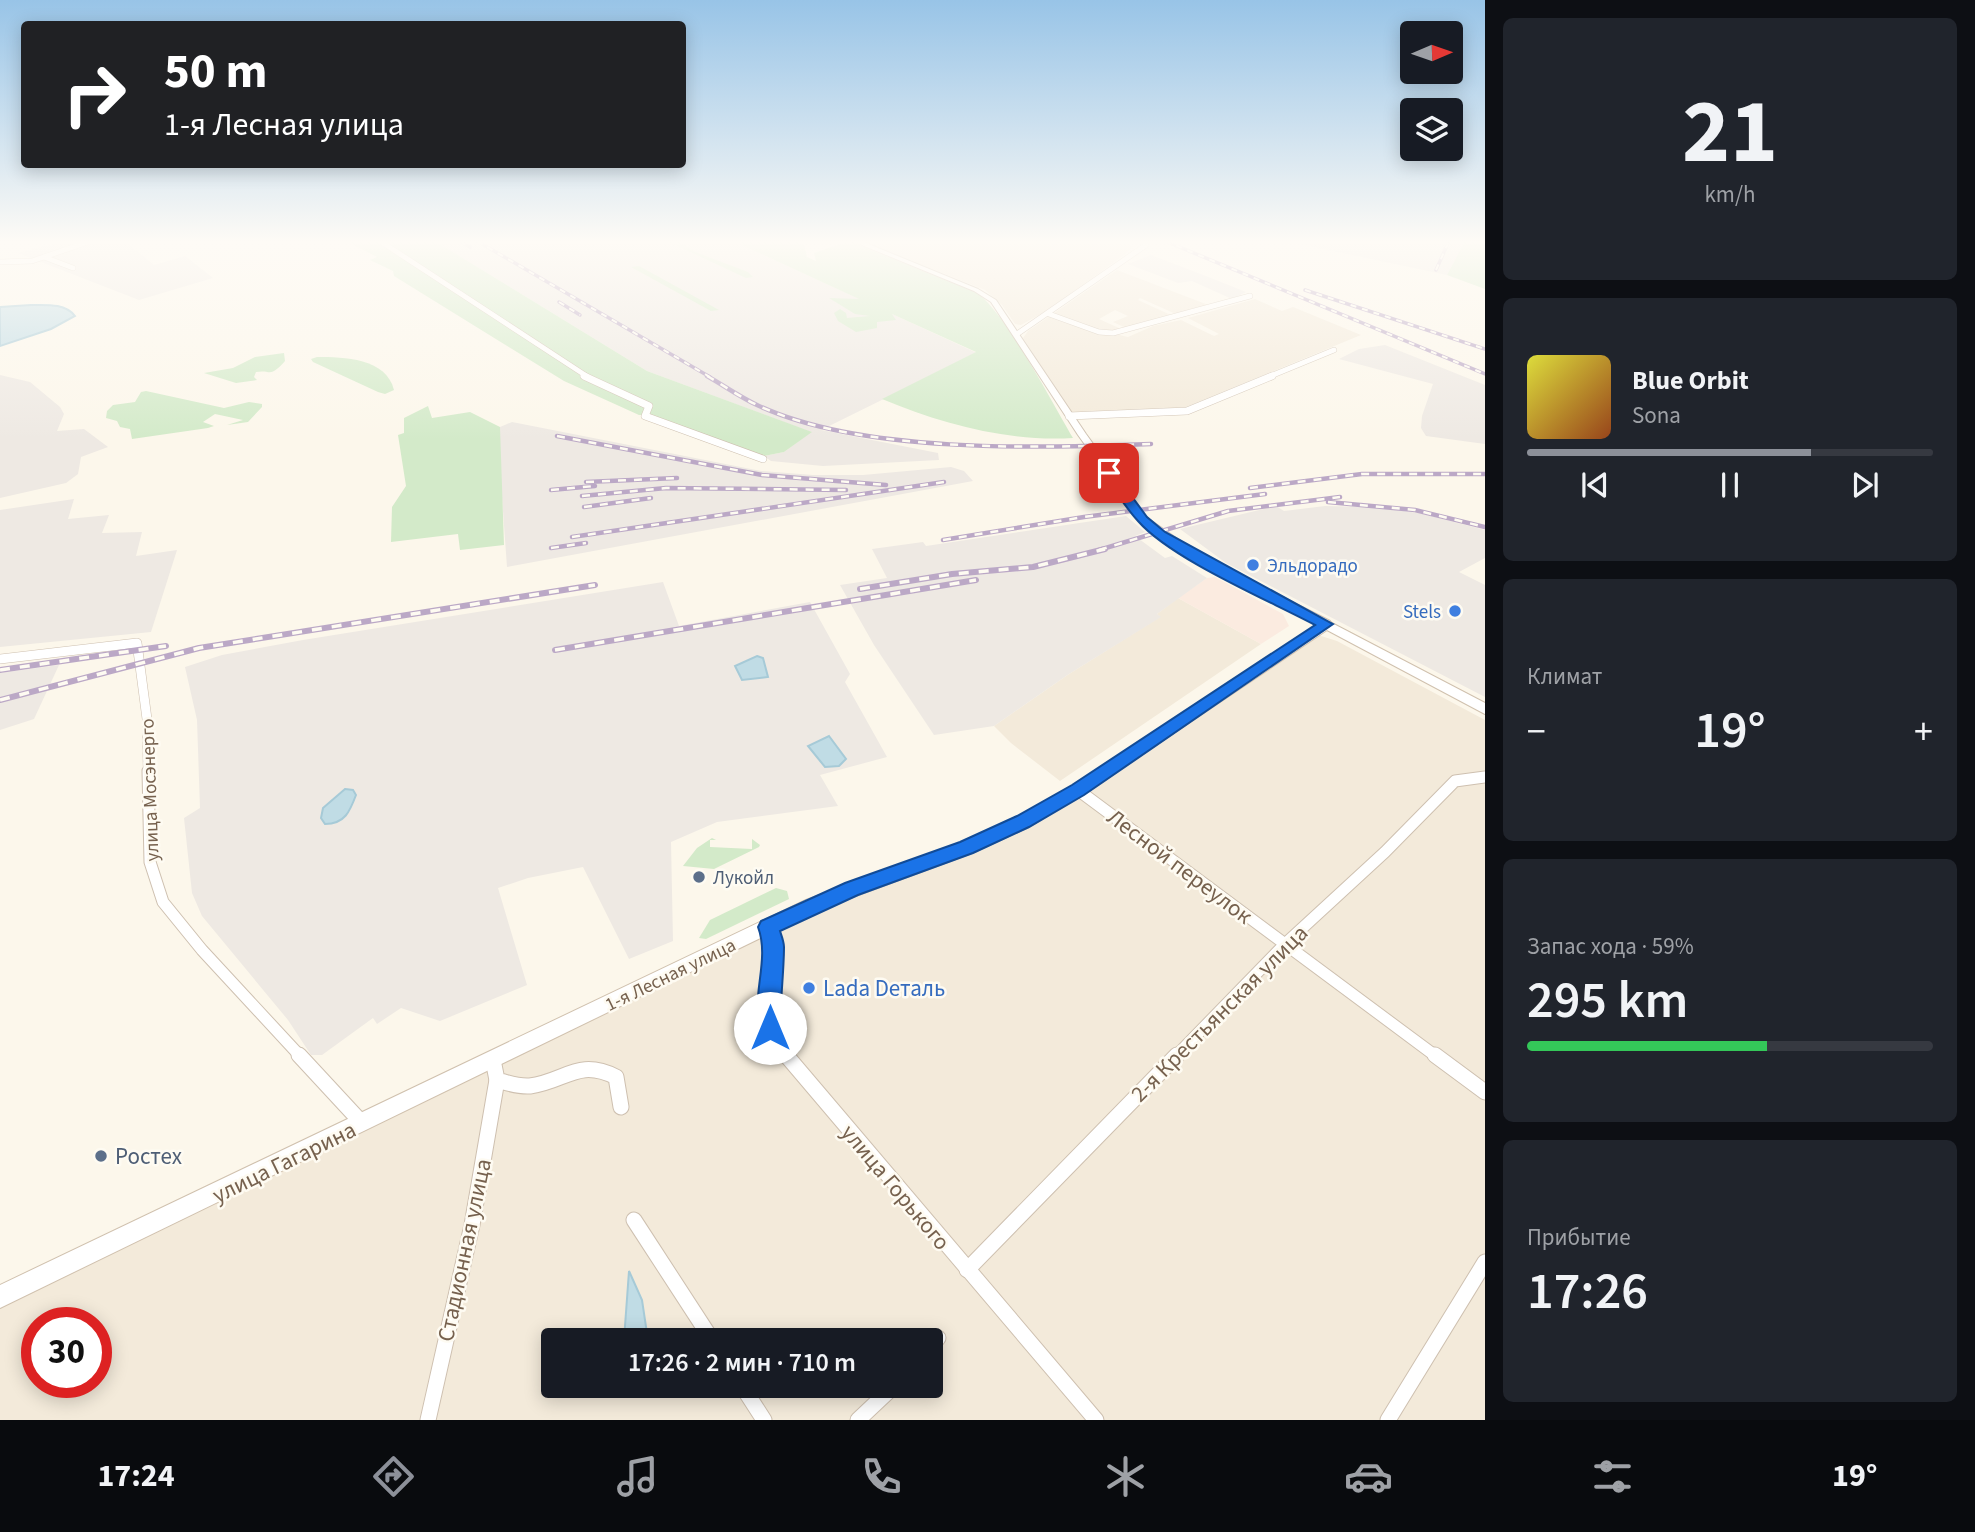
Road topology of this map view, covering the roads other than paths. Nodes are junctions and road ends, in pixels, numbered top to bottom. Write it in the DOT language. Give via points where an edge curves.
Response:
graph roads {
  1 [pos="479,307"];
  2 [pos="999,307"];
  3 [pos="1058,307"];
  4 [pos="1208,307"];
  5 [pos="1049,314"];
  6 [pos="1017,334"];
  7 [pos="1334,350"];
  8 [pos="1069,416"];
  9 [pos="763,458"];
  10 [pos="1131,505"];
  11 [pos="1326,624"];
  12 [pos="0,659"];
  13 [pos="1485,709"];
  14 [pos="1485,777"];
  15 [pos="1078,790"];
  16 [pos="768,927"];
  17 [pos="1285,944"];
  18 [pos="566,1024"];
  19 [pos="495,1070"];
  20 [pos="1485,1092"];
  21 [pos="621,1107"];
  22 [pos="363,1123"];
  23 [pos="634,1220"];
  24 [pos="1485,1262"];
  25 [pos="967,1270"];
  26 [pos="0,1297"];
  27 [pos="704,1328"];
  28 [pos="750,1398"];
  29 [pos="881,1398"];
  30 [pos="428,1420"];
  31 [pos="764,1420"];
  32 [pos="858,1420"];
  33 [pos="1096,1420"];
  34 [pos="1388,1420"];
  1 -- 9 [label="street" via="576,372 649,406 645,416"];
  2 -- 6 [label="street"];
  3 -- 5 [label="street"];
  4 -- 5 [label="street" via="1113,333"];
  5 -- 6 [label="street"];
  6 -- 8 [label="street"];
  7 -- 8 [label="street" via="1187,411"];
  8 -- 10 [label="street"];
  10 -- 11 [label="street" via="1161,534 1198,558"];
  11 -- 13 [label="main road"];
  11 -- 15 [label="main road, 1-я Лесная улица"];
  12 -- 22 [label="street, улица Мосэнерго" via="137,643 147,719 150,862 163,902"];
  14 -- 17 [label="street, 2-я Крестьянская улица" via="1455,782"];
  15 -- 16 [label="main road, 1-я Лесная улица" via="967,848 871,881"];
  15 -- 17 [label="street, Лесной переулок"];
  16 -- 18 [label="main road, 1-я Лесная улица"];
  16 -- 25 [label="street, улица Горького" via="775,944 768,1005 774,1041"];
  17 -- 20 [label="street, Лесной переулок"];
  17 -- 25 [label="street, 2-я Крестьянская улица"];
  18 -- 19 [label="main road, улица Гагарина"];
  19 -- 21 [label="street" via="522,1087 589,1067 606,1070 616,1077"];
  19 -- 22 [label="main road, улица Гагарина"];
  19 -- 30 [label="street, Стадионная улица" via="472,1225"];
  22 -- 26 [label="main road, улица Гагарина"];
  23 -- 27 [label="street"];
  24 -- 34 [label="street"];
  25 -- 33 [label="street, улица Горького"];
  28 -- 31 [label="street"];
  29 -- 32 [label="street"];
}
